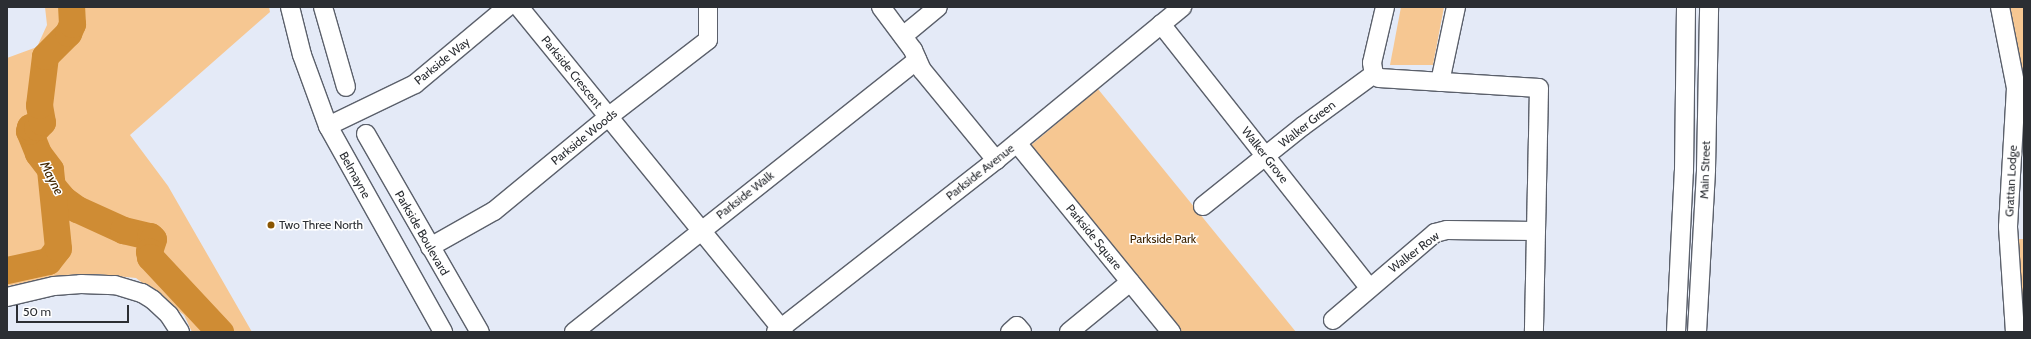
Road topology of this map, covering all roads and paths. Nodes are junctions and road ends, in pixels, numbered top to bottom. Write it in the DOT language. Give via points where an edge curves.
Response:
graph roads {
  1 [pos="290,7"];
  2 [pos="323,7"];
  3 [pos="511,7"];
  4 [pos="708,7"];
  5 [pos="881,7"];
  6 [pos="938,7"];
  7 [pos="1182,7"];
  8 [pos="1385,7"];
  9 [pos="1456,7"];
  10 [pos="1686,7"];
  11 [pos="1709,7"];
  12 [pos="2000,7"];
  13 [pos="1161,24"];
  14 [pos="903,36"];
  15 [pos="917,60"];
  16 [pos="1374,74"];
  17 [pos="1440,82"];
  18 [pos="346,87"];
  19 [pos="608,117"];
  20 [pos="328,126"];
  21 [pos="366,134"];
  22 [pos="1017,143"];
  23 [pos="1266,156"];
  24 [pos="996,160"];
  25 [pos="1203,206"];
  26 [pos="700,230"];
  27 [pos="1536,231"];
  28 [pos="430,247"];
  29 [pos="1130,282"];
  30 [pos="1369,287"];
  31 [pos="7,297"];
  32 [pos="1333,320"];
  33 [pos="780,331"];
  34 [pos="180,332"];
  35 [pos="443,332"];
  36 [pos="480,332"];
  37 [pos="574,332"];
  38 [pos="1010,332"];
  39 [pos="1022,332"];
  40 [pos="1069,332"];
  41 [pos="1170,332"];
  42 [pos="1534,332"];
  43 [pos="1676,332"];
  44 [pos="1697,332"];
  45 [pos="2015,332"];
  1 -- 20 [label="street, Belmayne" via="302,55"];
  2 -- 18 [label="street"];
  3 -- 19 [label="street, Parkside Crescent"];
  3 -- 20 [label="street, Parkside Way" via="415,84"];
  4 -- 19 [label="street, Parkside Woods" via="708,40"];
  5 -- 14 [label="street"];
  6 -- 14 [label="street"];
  7 -- 13 [label="street, Parkside Avenue"];
  8 -- 16 [label="street" via="1372,63"];
  9 -- 17 [label="street"];
  10 -- 43 [label="street, Main Street" via="1684,171"];
  11 -- 44 [label="street, Main Street" via="1706,169"];
  12 -- 45 [label="street, Grattan Lodge" via="2016,88 2008,227"];
  13 -- 22 [label="street, Parkside Avenue"];
  13 -- 23 [label="street, Walker Grove"];
  14 -- 15 [label="street"];
  15 -- 24 [label="street"];
  15 -- 26 [label="street, Parkside Walk"];
  16 -- 17 [label="street" via="1384,80"];
  16 -- 23 [label="street, Walker Green"];
  17 -- 27 [label="street" via="1539,88"];
  19 -- 26 [label="street, Parkside Crescent"];
  19 -- 28 [label="street, Parkside Woods" via="494,211"];
  20 -- 35 [label="street, Belmayne"];
  21 -- 28 [label="street, Parkside Boulevard"];
  22 -- 24 [label="street, Parkside Avenue"];
  22 -- 29 [label="street, Parkside Square"];
  23 -- 25 [label="street, Walker Green"];
  23 -- 30 [label="street, Walker Grove"];
  24 -- 33 [label="street, Parkside Avenue"];
  26 -- 33 [label="street, Parkside Crescent"];
  26 -- 37 [label="street, Parkside Walk"];
  27 -- 30 [label="street, Walker Row" via="1446,230 1435,233"];
  27 -- 42 [label="street"];
  28 -- 36 [label="street, Parkside Boulevard"];
  29 -- 40 [label="street"];
  29 -- 41 [label="street, Parkside Square"];
  30 -- 32 [label="street, Walker Row"];
  31 -- 34 [label="street" via="54,286 115,285 142,293 153,300 169,315"];
  38 -- 39 [label="street" via="1017,326"];
}
